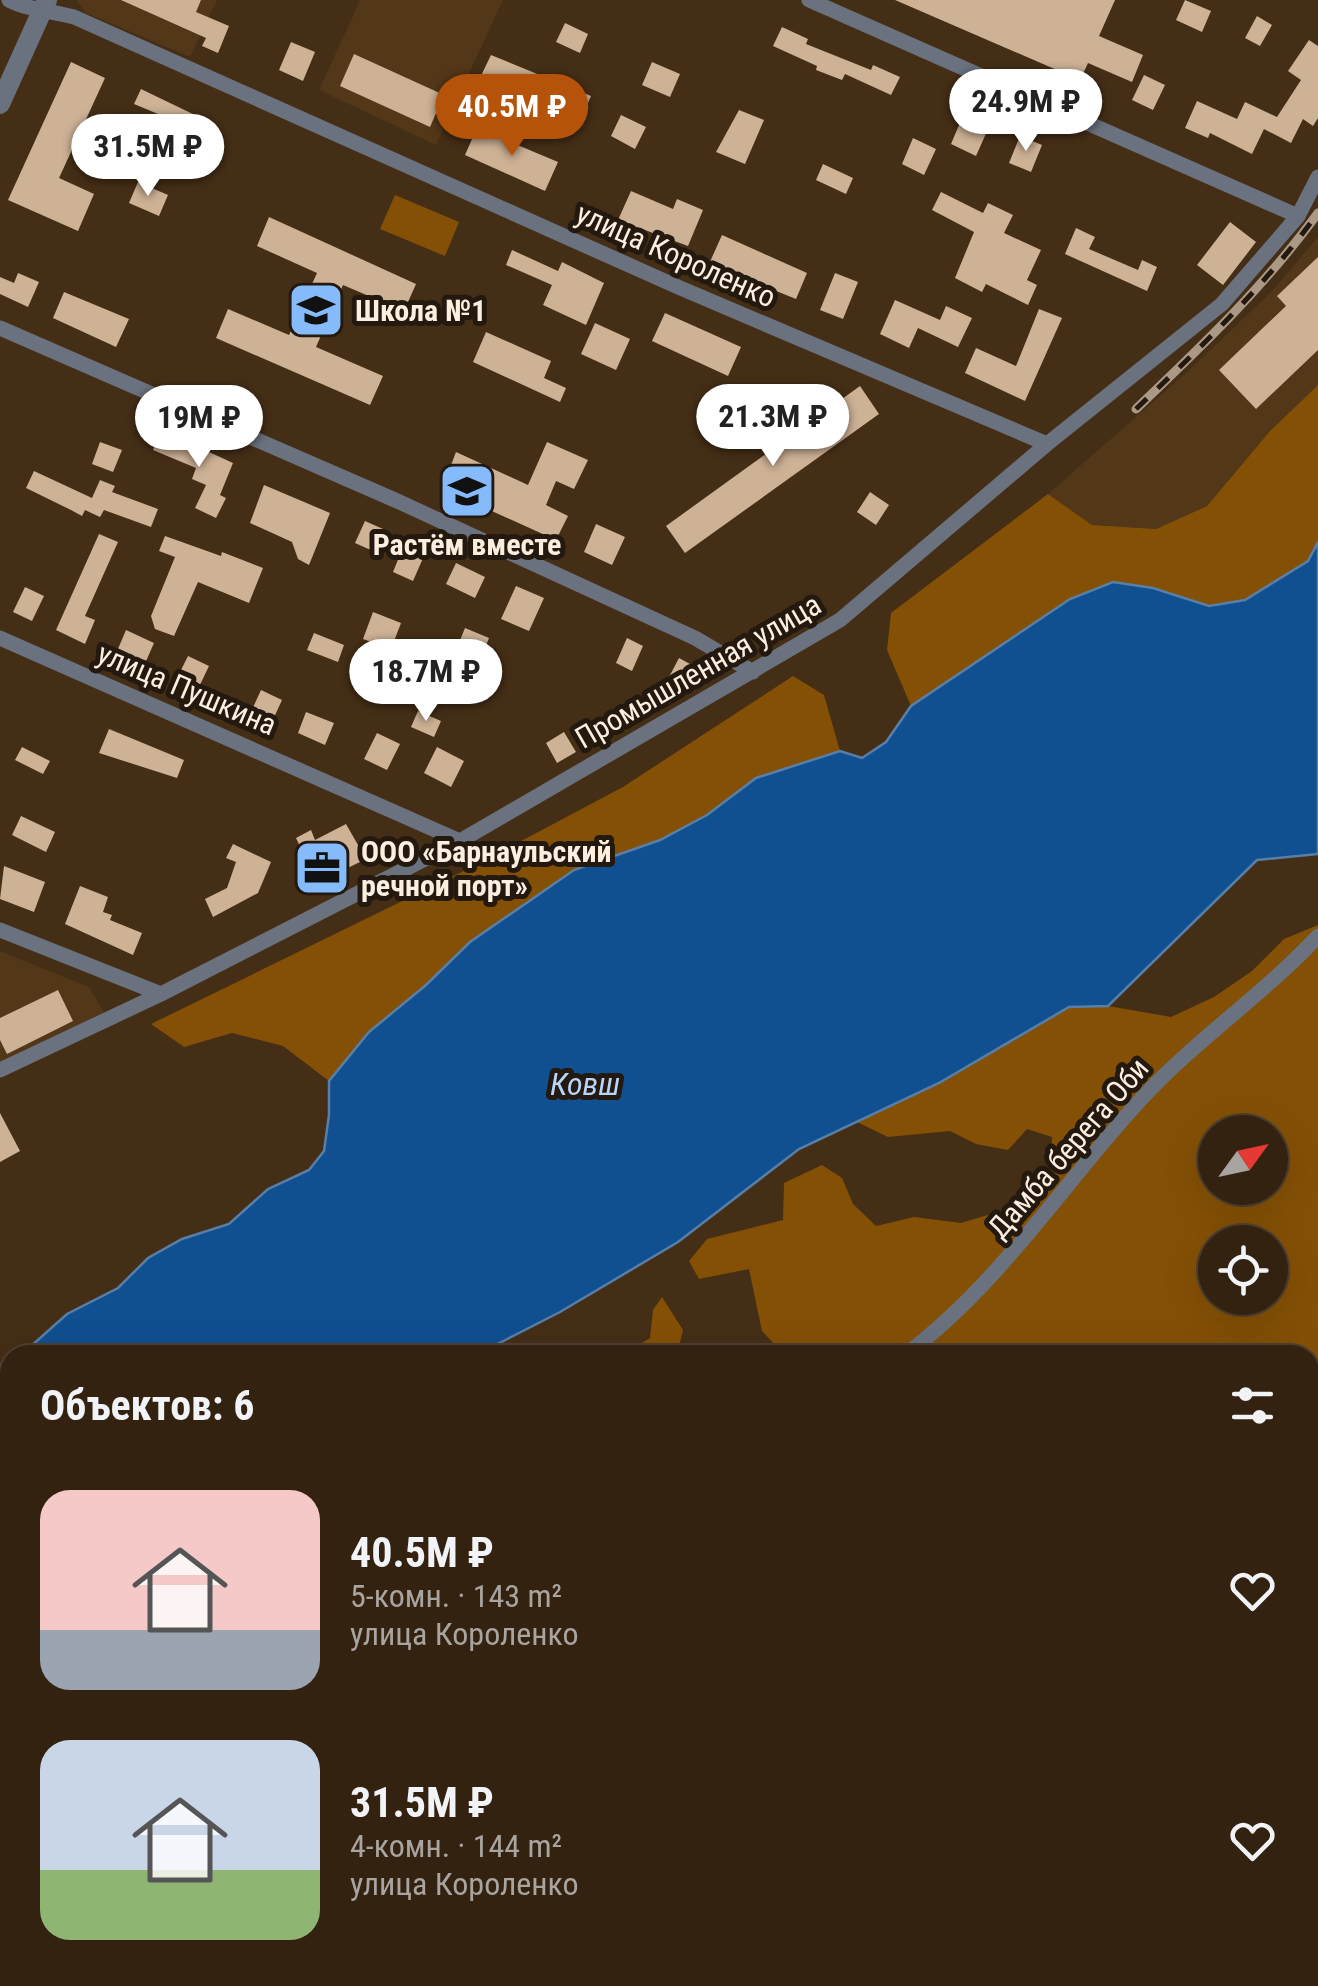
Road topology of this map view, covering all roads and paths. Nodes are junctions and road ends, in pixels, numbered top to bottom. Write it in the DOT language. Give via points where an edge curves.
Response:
graph roads {
  1 [pos="9,0"];
  2 [pos="809,0"];
  3 [pos="45,4"];
  4 [pos="0,104"];
  5 [pos="1318,177"];
  6 [pos="1298,216"];
  7 [pos="0,328"];
  8 [pos="1046,444"];
  9 [pos="0,638"];
  10 [pos="753,672"];
  11 [pos="460,841"];
  12 [pos="0,930"];
  13 [pos="1318,936"];
  14 [pos="161,994"];
  15 [pos="0,1070"];
  16 [pos="918,1345"];
  1 -- 3 [label="street, улица Короленко" via="22,7"];
  2 -- 6 [label="street"];
  3 -- 4 [label="street"];
  3 -- 8 [label="street, улица Короленко"];
  5 -- 6 [label="street, Промышленная улица"];
  6 -- 8 [label="street, Промышленная улица" via="1222,304"];
  7 -- 10 [label="street" via="395,500 695,638"];
  8 -- 10 [label="street, Промышленная улица" via="840,620"];
  9 -- 11 [label="street, улица Пушкина"];
  10 -- 11 [label="street, Промышленная улица"];
  11 -- 14 [label="street, Промышленная улица"];
  12 -- 14 [label="street"];
  13 -- 16 [label="street, Дамба берега Оби" via="1168,1072 1004,1265"];
  14 -- 15 [label="street, Промышленная улица"];
}
